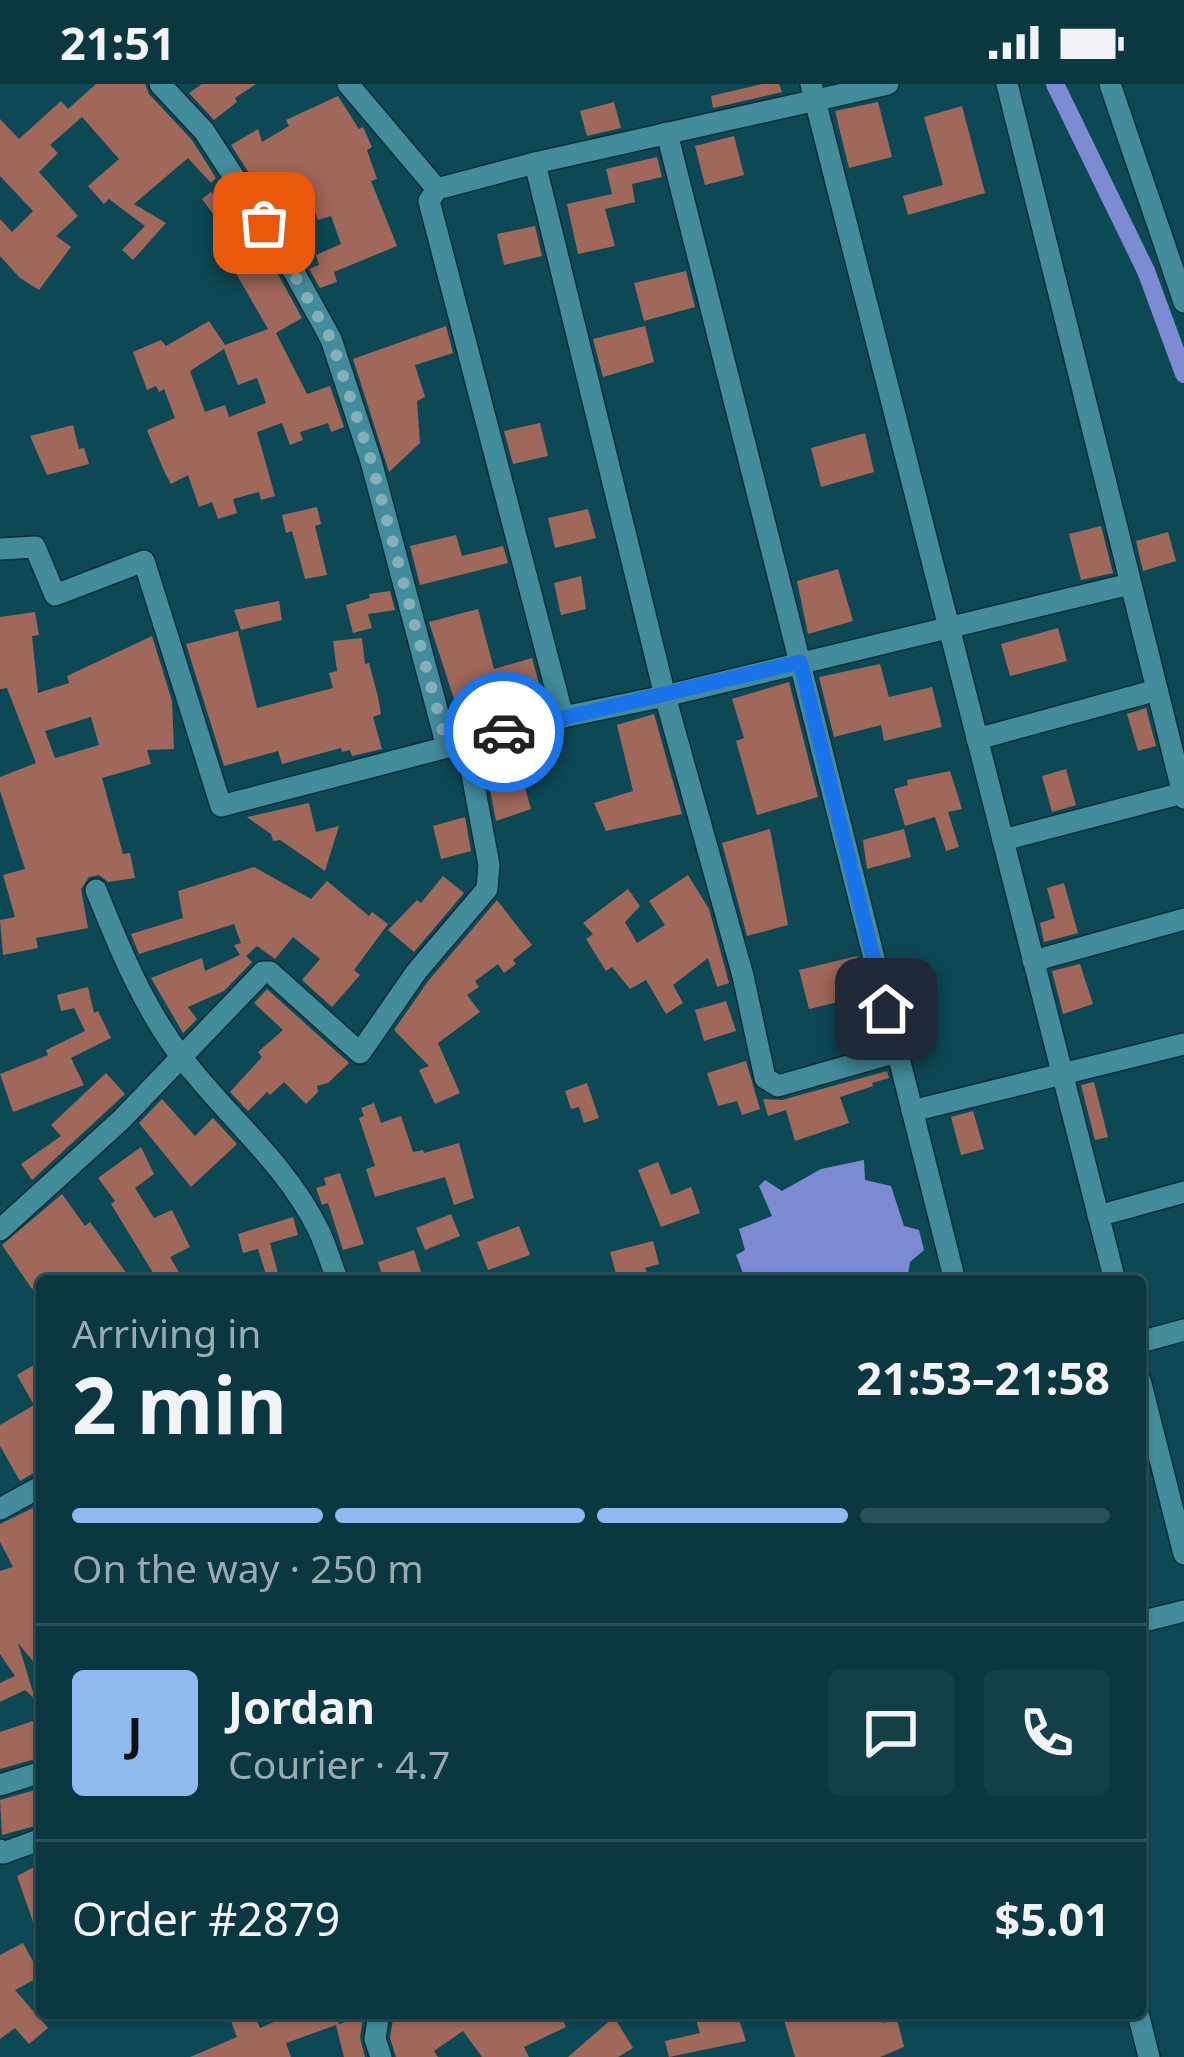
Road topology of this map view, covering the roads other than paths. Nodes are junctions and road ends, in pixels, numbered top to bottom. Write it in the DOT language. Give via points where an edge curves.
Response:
graph roads {
  1 [pos="160,84"];
  2 [pos="348,84"];
  3 [pos="888,84"];
  4 [pos="1007,84"];
  5 [pos="1110,84"];
  6 [pos="813,92"];
  7 [pos="667,133"];
  8 [pos="535,163"];
  9 [pos="437,189"];
  10 [pos="1184,302"];
  11 [pos="0,549"];
  12 [pos="1130,584"];
  13 [pos="949,626"];
  14 [pos="800,662"];
  15 [pos="1157,690"];
  16 [pos="665,696"];
  17 [pos="563,717"];
  18 [pos="977,740"];
  19 [pos="456,744"];
  20 [pos="1183,795"];
  21 [pos="1003,840"];
  22 [pos="96,890"];
  23 [pos="1184,920"];
  24 [pos="1033,961"];
  25 [pos="1184,1044"];
  26 [pos="897,1052"];
  27 [pos="180,1056"];
  28 [pos="1062,1075"];
  29 [pos="912,1111"];
  30 [pos="1184,1192"];
  31 [pos="1098,1216"];
  32 [pos="0,1230"];
  33 [pos="336,1275"];
  34 [pos="953,1275"];
  35 [pos="1113,1275"];
  36 [pos="1184,1330"];
  37 [pos="1146,1340"];
  38 [pos="1146,1404"];
  39 [pos="36,1489"];
  40 [pos="0,1509"];
  41 [pos="1184,1554"];
  42 [pos="1184,1611"];
  43 [pos="1146,1620"];
  44 [pos="36,1774"];
  45 [pos="0,1785"];
  46 [pos="36,1841"];
  47 [pos="0,1850"];
  48 [pos="378,2019"];
  49 [pos="1140,2019"];
  50 [pos="381,2057"];
  51 [pos="1149,2057"];
  1 -- 19 [label="street" via="204,131 331,339"];
  2 -- 9 [label="street"];
  3 -- 6 [label="street"];
  4 -- 12 [label="street"];
  5 -- 10 [label="street"];
  6 -- 7 [label="street"];
  6 -- 13 [label="street"];
  7 -- 8 [label="street"];
  7 -- 14 [label="street"];
  8 -- 9 [label="street"];
  8 -- 16 [label="street"];
  9 -- 17 [label="street" via="429,201"];
  11 -- 19 [label="street" via="35,547 55,595 144,561 220,806"];
  12 -- 13 [label="street"];
  12 -- 15 [label="street"];
  13 -- 14 [label="street"];
  13 -- 18 [label="street"];
  14 -- 16 [label="street"];
  14 -- 26 [label="street"];
  15 -- 18 [label="street"];
  15 -- 20 [label="street"];
  16 -- 17 [label="street"];
  16 -- 26 [label="street" via="765,1078 778,1086"];
  17 -- 19 [label="street"];
  18 -- 21 [label="street"];
  19 -- 27 [label="street" via="489,866 487,889 360,1053 263,972"];
  20 -- 21 [label="street"];
  21 -- 24 [label="street"];
  22 -- 27 [label="street" via="126,963"];
  23 -- 24 [label="street"];
  24 -- 28 [label="street"];
  25 -- 28 [label="street"];
  26 -- 29 [label="street"];
  27 -- 32 [label="street"];
  27 -- 33 [label="street" via="290,1183"];
  28 -- 29 [label="street"];
  28 -- 31 [label="street"];
  29 -- 34 [label="street"];
  30 -- 31 [label="street"];
  31 -- 35 [label="street"];
  36 -- 37 [label="street"];
  38 -- 41 [label="street"];
  39 -- 40 [label="street"];
  42 -- 43 [label="street"];
  44 -- 45 [label="street"];
  46 -- 47 [label="street"];
  48 -- 50 [label="street"];
  49 -- 51 [label="street"];
}
